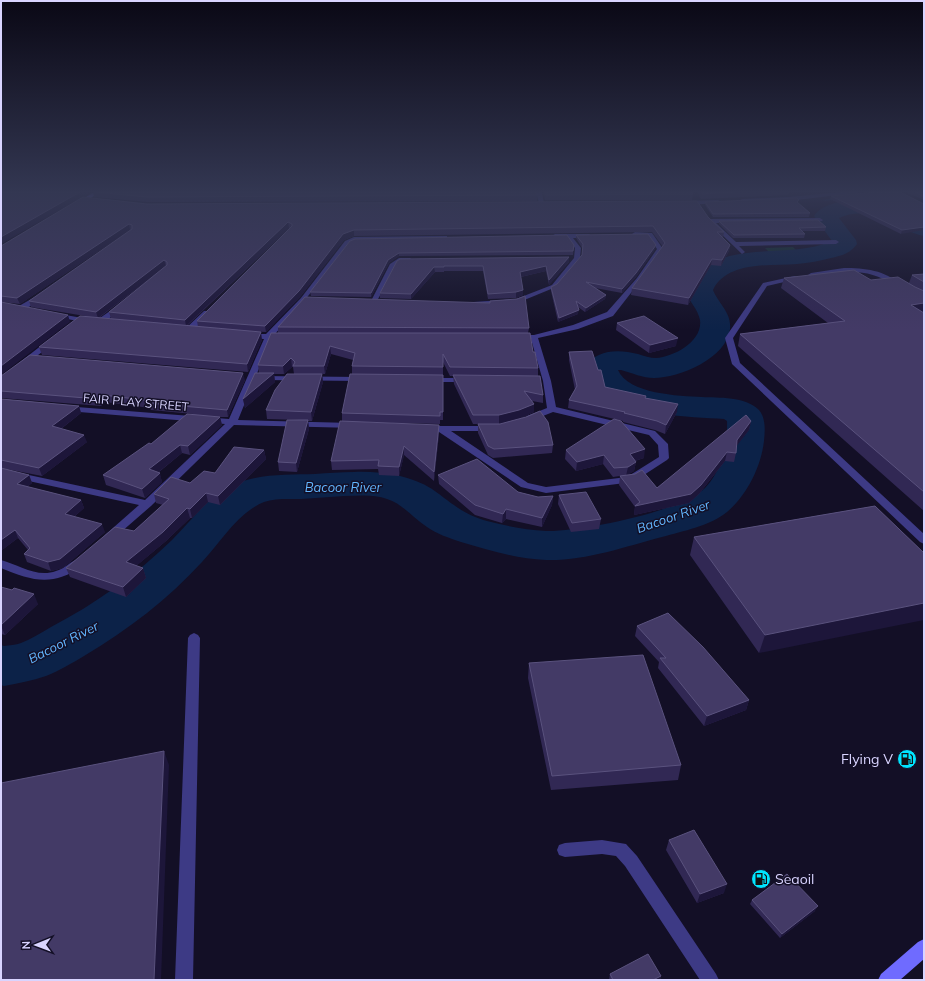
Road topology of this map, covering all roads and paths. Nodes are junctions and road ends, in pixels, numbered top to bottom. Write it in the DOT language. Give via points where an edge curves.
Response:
graph roads {
  1 [pos="414,238"];
  2 [pos="570,238"];
  3 [pos="653,238"];
  4 [pos="728,238"];
  5 [pos="836,242"];
  6 [pos="735,244"];
  7 [pos="742,252"];
  8 [pos="570,258"];
  9 [pos="577,258"];
  10 [pos="421,259"];
  11 [pos="904,289"];
  12 [pos="47,291"];
  13 [pos="303,299"];
  14 [pos="311,300"];
  15 [pos="366,301"];
  16 [pos="123,303"];
  17 [pos="462,304"];
  18 [pos="211,309"];
  19 [pos="36,311"];
  20 [pos="51,314"];
  21 [pos="100,322"];
  22 [pos="114,324"];
  23 [pos="188,331"];
  24 [pos="240,335"];
  25 [pos="268,336"];
  26 [pos="57,337"];
  27 [pos="289,337"];
  28 [pos="510,337"];
  29 [pos="534,337"];
  30 [pos="29,358"];
  31 [pos="44,360"];
  32 [pos="249,377"];
  33 [pos="373,379"];
  34 [pos="421,380"];
  35 [pos="476,380"];
  36 [pos="1,381"];
  37 [pos="57,407"];
  38 [pos="552,409"];
  39 [pos="232,422"];
  40 [pos="522,422"];
  41 [pos="364,427"];
  42 [pos="418,428"];
  43 [pos="499,428"];
  44 [pos="441,429"];
  45 [pos="1,472"];
  46 [pos="147,504"];
  47 [pos="924,540"];
  48 [pos="98,546"];
  49 [pos="86,556"];
  50 [pos="1,564"];
  51 [pos="194,638"];
  52 [pos="565,850"];
  53 [pos="924,948"];
  54 [pos="184,980"];
  55 [pos="710,980"];
  56 [pos="887,980"];
  1 -- 13 [label="street" via="354,239 347,242"];
  2 -- 9 [label="street" via="578,248"];
  3 -- 29 [label="street" via="660,248 610,314 575,327"];
  4 -- 6 [label="street"];
  5 -- 6 [label="street"];
  6 -- 7 [label="street"];
  8 -- 9 [label="street"];
  9 -- 17 [label="street" via="554,286 517,301"];
  10 -- 15 [label="street" via="399,260 393,264 377,301"];
  11 -- 47 [label="street" via="878,274 860,270 840,270 765,284 729,338 736,364"];
  12 -- 19 [label="street" via="19,308"];
  13 -- 14 [label="street"];
  13 -- 25 [label="street"];
  16 -- 21 [label="street"];
  18 -- 23 [label="street"];
  20 -- 21 [label="street" via="78,322"];
  21 -- 22 [label="street"];
  24 -- 25 [label="street"];
  25 -- 27 [label="street"];
  25 -- 32 [label="street"];
  26 -- 30 [label="street"];
  28 -- 29 [label="street"];
  29 -- 38 [label="street"];
  30 -- 31 [label="street"];
  30 -- 36 [label="street"];
  32 -- 33 [label="street"];
  32 -- 39 [label="street"];
  34 -- 35 [label="street"];
  37 -- 39 [label="street, FAIR PLAY STREET"];
  38 -- 40 [label="street"];
  38 -- 44 [label="street" via="652,433 663,444 664,458 630,480 546,490 525,485"];
  39 -- 41 [label="street, FAIR PLAY STREET"];
  39 -- 46 [label="street"];
  42 -- 44 [label="street"];
  43 -- 44 [label="street"];
  45 -- 46 [label="street"];
  46 -- 48 [label="street"];
  49 -- 50 [label="street" via="68,572 50,578 30,576"];
  51 -- 54 [label="street"];
  52 -- 55 [label="street" via="602,847 620,849 631,861"];
  53 -- 56 [label="main road"];
}
